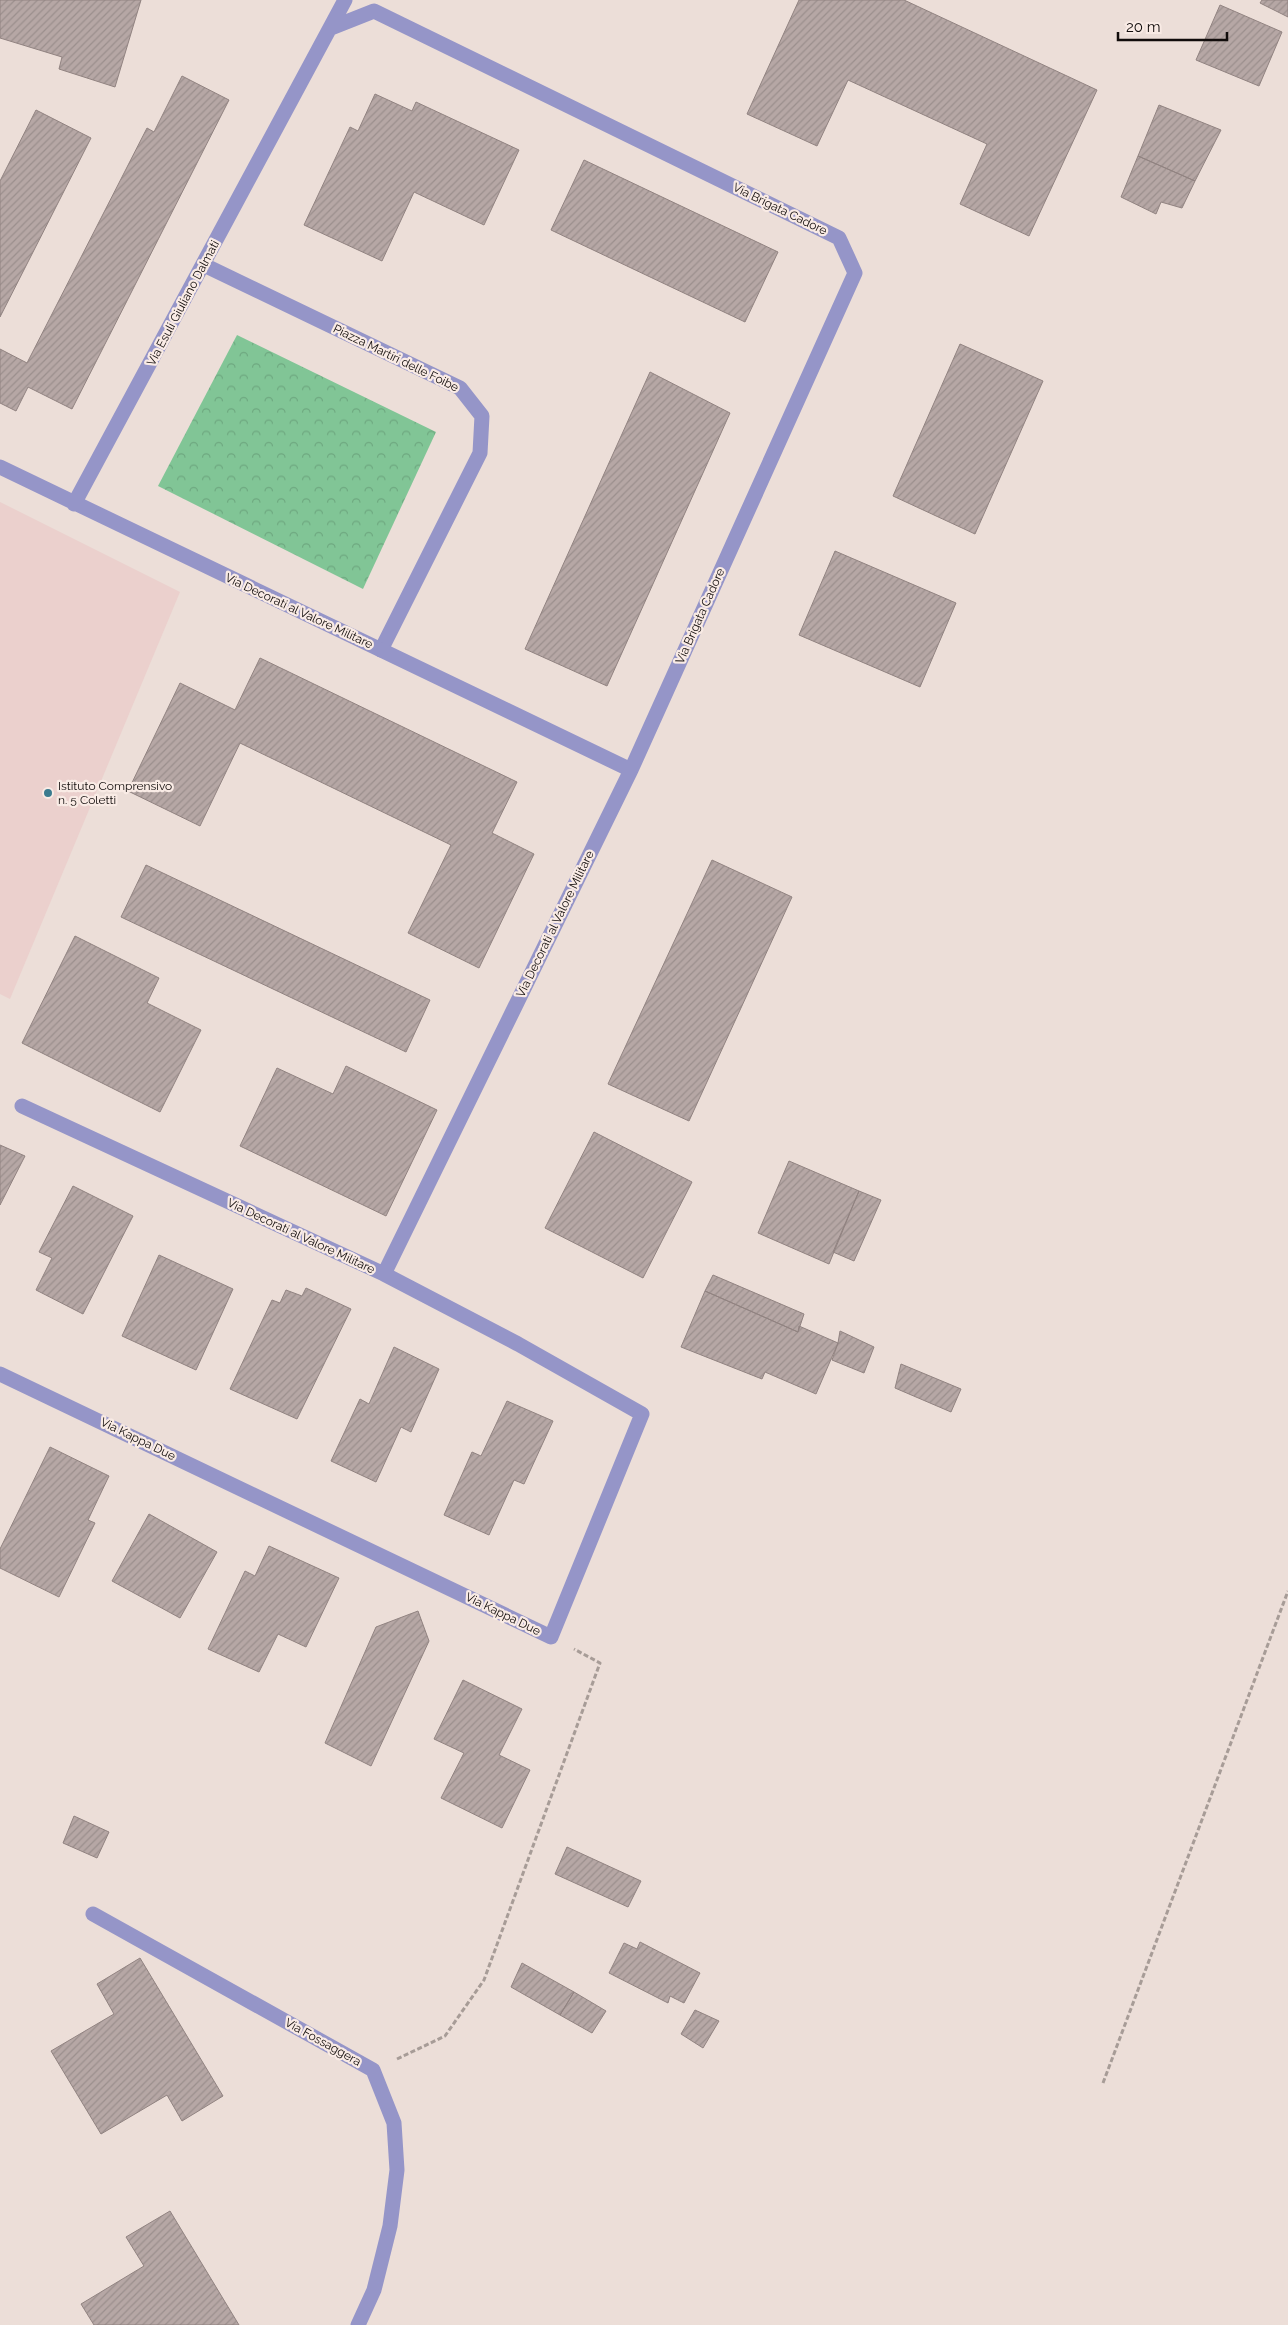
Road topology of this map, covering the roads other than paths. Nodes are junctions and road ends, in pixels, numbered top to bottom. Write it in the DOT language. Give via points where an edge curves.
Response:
graph roads {
  1 [pos="345,0"];
  2 [pos="331,28"];
  3 [pos="204,265"];
  4 [pos="0,467"];
  5 [pos="74,504"];
  6 [pos="381,650"];
  7 [pos="631,770"];
  8 [pos="22,1106"];
  9 [pos="384,1274"];
  10 [pos="0,1374"];
  11 [pos="93,1914"];
  12 [pos="358,2325"];
  1 -- 2 [label="street, Via Esuli Giuliano Dalmati"];
  2 -- 3 [label="street, Via Esuli Giuliano Dalmati"];
  2 -- 7 [label="street, Via Brigata Cadore" via="374,11 839,238 855,273"];
  3 -- 5 [label="street, Via Esuli Giuliano Dalmati"];
  3 -- 6 [label="street, Piazza Martiri delle Foibe" via="460,388 482,416 480,453"];
  4 -- 5 [label="street"];
  5 -- 6 [label="street, Via Decorati al Valore Militare"];
  6 -- 7 [label="street, Via Decorati al Valore Militare"];
  7 -- 9 [label="street, Via Decorati al Valore Militare"];
  8 -- 9 [label="street, Via Decorati al Valore Militare"];
  9 -- 10 [label="street, Via Kappa Due" via="642,1414 551,1637"];
  11 -- 12 [label="street, Via Fossaggera" via="373,2070 394,2123 397,2170 390,2226 374,2290"];
}
